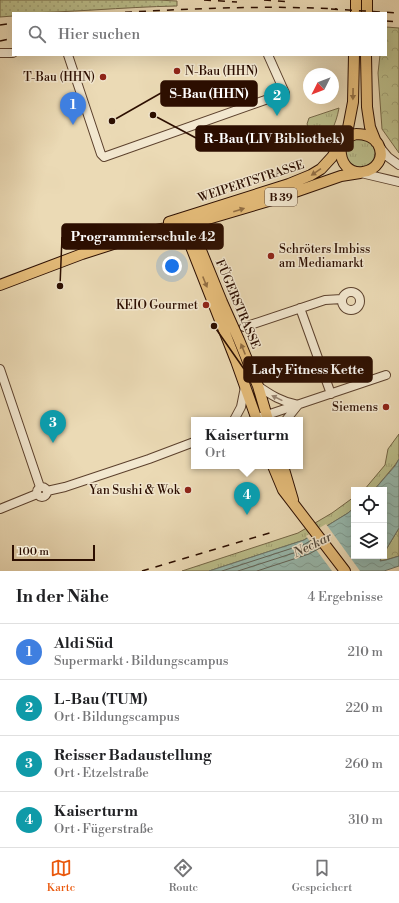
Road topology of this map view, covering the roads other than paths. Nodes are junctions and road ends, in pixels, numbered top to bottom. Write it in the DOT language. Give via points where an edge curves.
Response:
graph roads {
  1 [pos="356,0"];
  2 [pos="367,0"];
  3 [pos="356,12"];
  4 [pos="367,12"];
  5 [pos="12,52"];
  6 [pos="0,54"];
  7 [pos="68,56"];
  8 [pos="268,56"];
  9 [pos="354,56"];
  10 [pos="366,56"];
  11 [pos="341,142"];
  12 [pos="377,143"];
  13 [pos="399,164"];
  14 [pos="360,173"];
  15 [pos="399,182"];
  16 [pos="201,217"];
  17 [pos="186,224"];
  18 [pos="157,230"];
  19 [pos="0,285"];
  20 [pos="342,299"];
  21 [pos="300,308"];
  22 [pos="244,327"];
  23 [pos="0,369"];
  24 [pos="386,375"];
  25 [pos="258,386"];
  26 [pos="246,387"];
  27 [pos="330,394"];
  28 [pos="299,405"];
  29 [pos="236,417"];
  30 [pos="255,417"];
  31 [pos="268,417"];
  32 [pos="270,417"];
  33 [pos="289,417"];
  34 [pos="191,443"];
  35 [pos="274,469"];
  36 [pos="284,469"];
  37 [pos="42,491"];
  38 [pos="294,502"];
  39 [pos="0,509"];
  40 [pos="346,571"];
  1 -- 3 [label="main road"];
  2 -- 4 [label="main road"];
  5 -- 6 [label="street"];
  7 -- 8 [label="street" via="104,157 285,92"];
  9 -- 11 [label="main road, B 39, one-way" via="353,102 348,128"];
  10 -- 12 [label="main road, B 39" via="367,107 370,127"];
  11 -- 12 [label="main road" via="356,134 364,134 372,137"];
  11 -- 14 [label="main road" via="340,150 344,163 348,168"];
  11 -- 16 [label="main road, WEIPERTSTRASSE / B 39, one-way" via="324,166 311,175"];
  12 -- 13 [label="street" via="388,157"];
  12 -- 14 [label="main road, B 39" via="380,157 377,163 367,172"];
  14 -- 15 [label="street"];
  16 -- 14 [label="main road, WEIPERTSTRASSE / B 39, one-way" via="272,200 341,176"];
  16 -- 17 [label="main road, WEIPERTSTRASSE"];
  16 -- 18 [label="main road, WEIPERTSTRASSE" via="170,222"];
  25 -- 16 [label="main road, FÜGERSTRASSE, one-way" via="196,238 196,227"];
  17 -- 18 [label="main road, WEIPERTSTRASSE"];
  17 -- 26 [label="main road, FÜGERSTRASSE, one-way" via="190,246"];
  18 -- 19 [label="main road, WEIPERTSTRASSE" via="82,254"];
  20 -- 21 [label="street" via="325,300"];
  21 -- 22 [label="street"];
  21 -- 27 [label="street"];
  23 -- 37 [label="street"];
  24 -- 27 [label="street"];
  28 -- 25 [label="street, one-way" via="273,397"];
  25 -- 31 [label="main road, FÜGERSTRASSE"];
  26 -- 29 [label="street"];
  26 -- 30 [label="main road, FÜGERSTRASSE"];
  27 -- 28 [label="street"];
  28 -- 32 [label="street"];
  28 -- 33 [label="street"];
  34 -- 37 [label="street" via="65,487"];
  35 -- 38 [label="main road" via="283,490"];
  36 -- 38 [label="main road"];
  37 -- 39 [label="street"];
  38 -- 40 [label="main road"];
}
